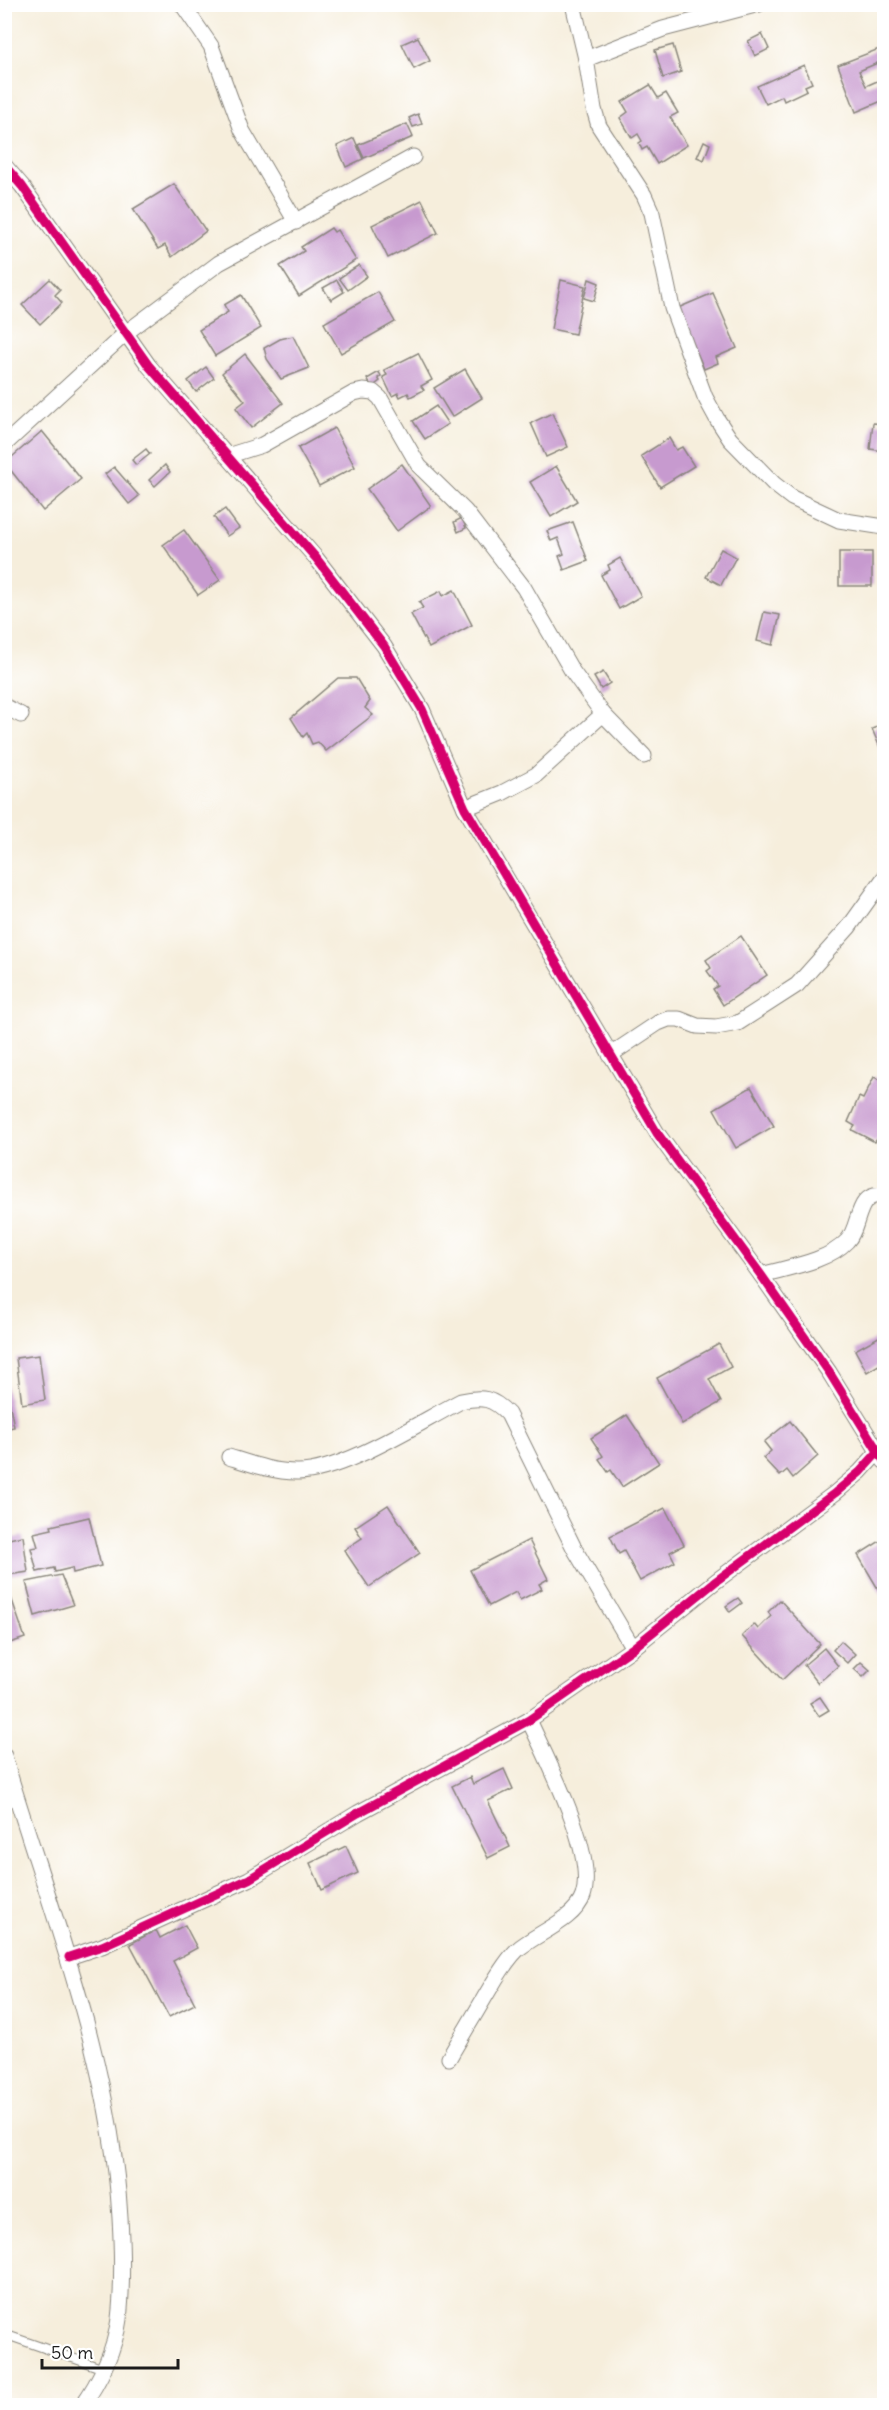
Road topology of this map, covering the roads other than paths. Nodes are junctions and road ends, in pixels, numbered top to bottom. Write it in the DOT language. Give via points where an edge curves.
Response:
graph roads {
  1 [pos="182,4"];
  2 [pos="573,4"];
  3 [pos="759,4"];
  4 [pos="586,59"];
  5 [pos="413,157"];
  6 [pos="4,165"];
  7 [pos="296,222"];
  8 [pos="127,332"];
  9 [pos="4,445"];
  10 [pos="227,456"];
  11 [pos="885,527"];
  12 [pos="4,706"];
  13 [pos="603,714"];
  14 [pos="21,715"];
  15 [pos="644,756"];
  16 [pos="465,808"];
  17 [pos="885,878"];
  18 [pos="610,1054"];
  19 [pos="885,1196"];
  20 [pos="762,1275"];
  21 [pos="229,1457"];
  22 [pos="881,1457"];
  23 [pos="633,1648"];
  24 [pos="529,1720"];
  25 [pos="4,1756"];
  26 [pos="69,1957"];
  27 [pos="449,2058"];
  28 [pos="4,2334"];
  29 [pos="104,2369"];
  30 [pos="82,2406"];
  1 -- 7 [label="street" via="211,46 242,130"];
  2 -- 4 [label="street"];
  3 -- 4 [label="street" via="663,29"];
  4 -- 11 [label="street" via="599,126 652,213 672,308 717,419 730,439 792,498 839,520"];
  5 -- 7 [label="street"];
  6 -- 8 [label="street"];
  7 -- 8 [label="street" via="219,263"];
  8 -- 9 [label="street"];
  8 -- 10 [label="street" via="149,366"];
  10 -- 13 [label="street" via="262,445 354,393 373,392 386,407 419,466 465,511 524,588 572,671"];
  10 -- 16 [label="street" via="316,558 384,646 422,709"];
  12 -- 14 [label="street"];
  13 -- 15 [label="street"];
  13 -- 16 [label="street" via="536,775"];
  16 -- 18 [label="street"];
  17 -- 18 [label="street" via="810,972 738,1023 697,1026 668,1019"];
  18 -- 20 [label="street" via="657,1133"];
  19 -- 20 [label="street" via="870,1197 863,1204 850,1238 841,1248"];
  20 -- 22 [label="street"];
  21 -- 23 [label="street" via="298,1473 363,1453 461,1401 477,1397 498,1404 508,1414 575,1550"];
  22 -- 23 [label="street"];
  23 -- 24 [label="street"];
  24 -- 26 [label="street" via="358,1813 249,1879 102,1946"];
  24 -- 27 [label="street" via="576,1832 586,1885 583,1898 576,1908 518,1950 504,1966"];
  25 -- 26 [label="street"];
  26 -- 29 [label="street" via="106,2102 119,2199 123,2257 119,2320"];
  28 -- 29 [label="lane"];
  29 -- 30 [label="street"];
}
